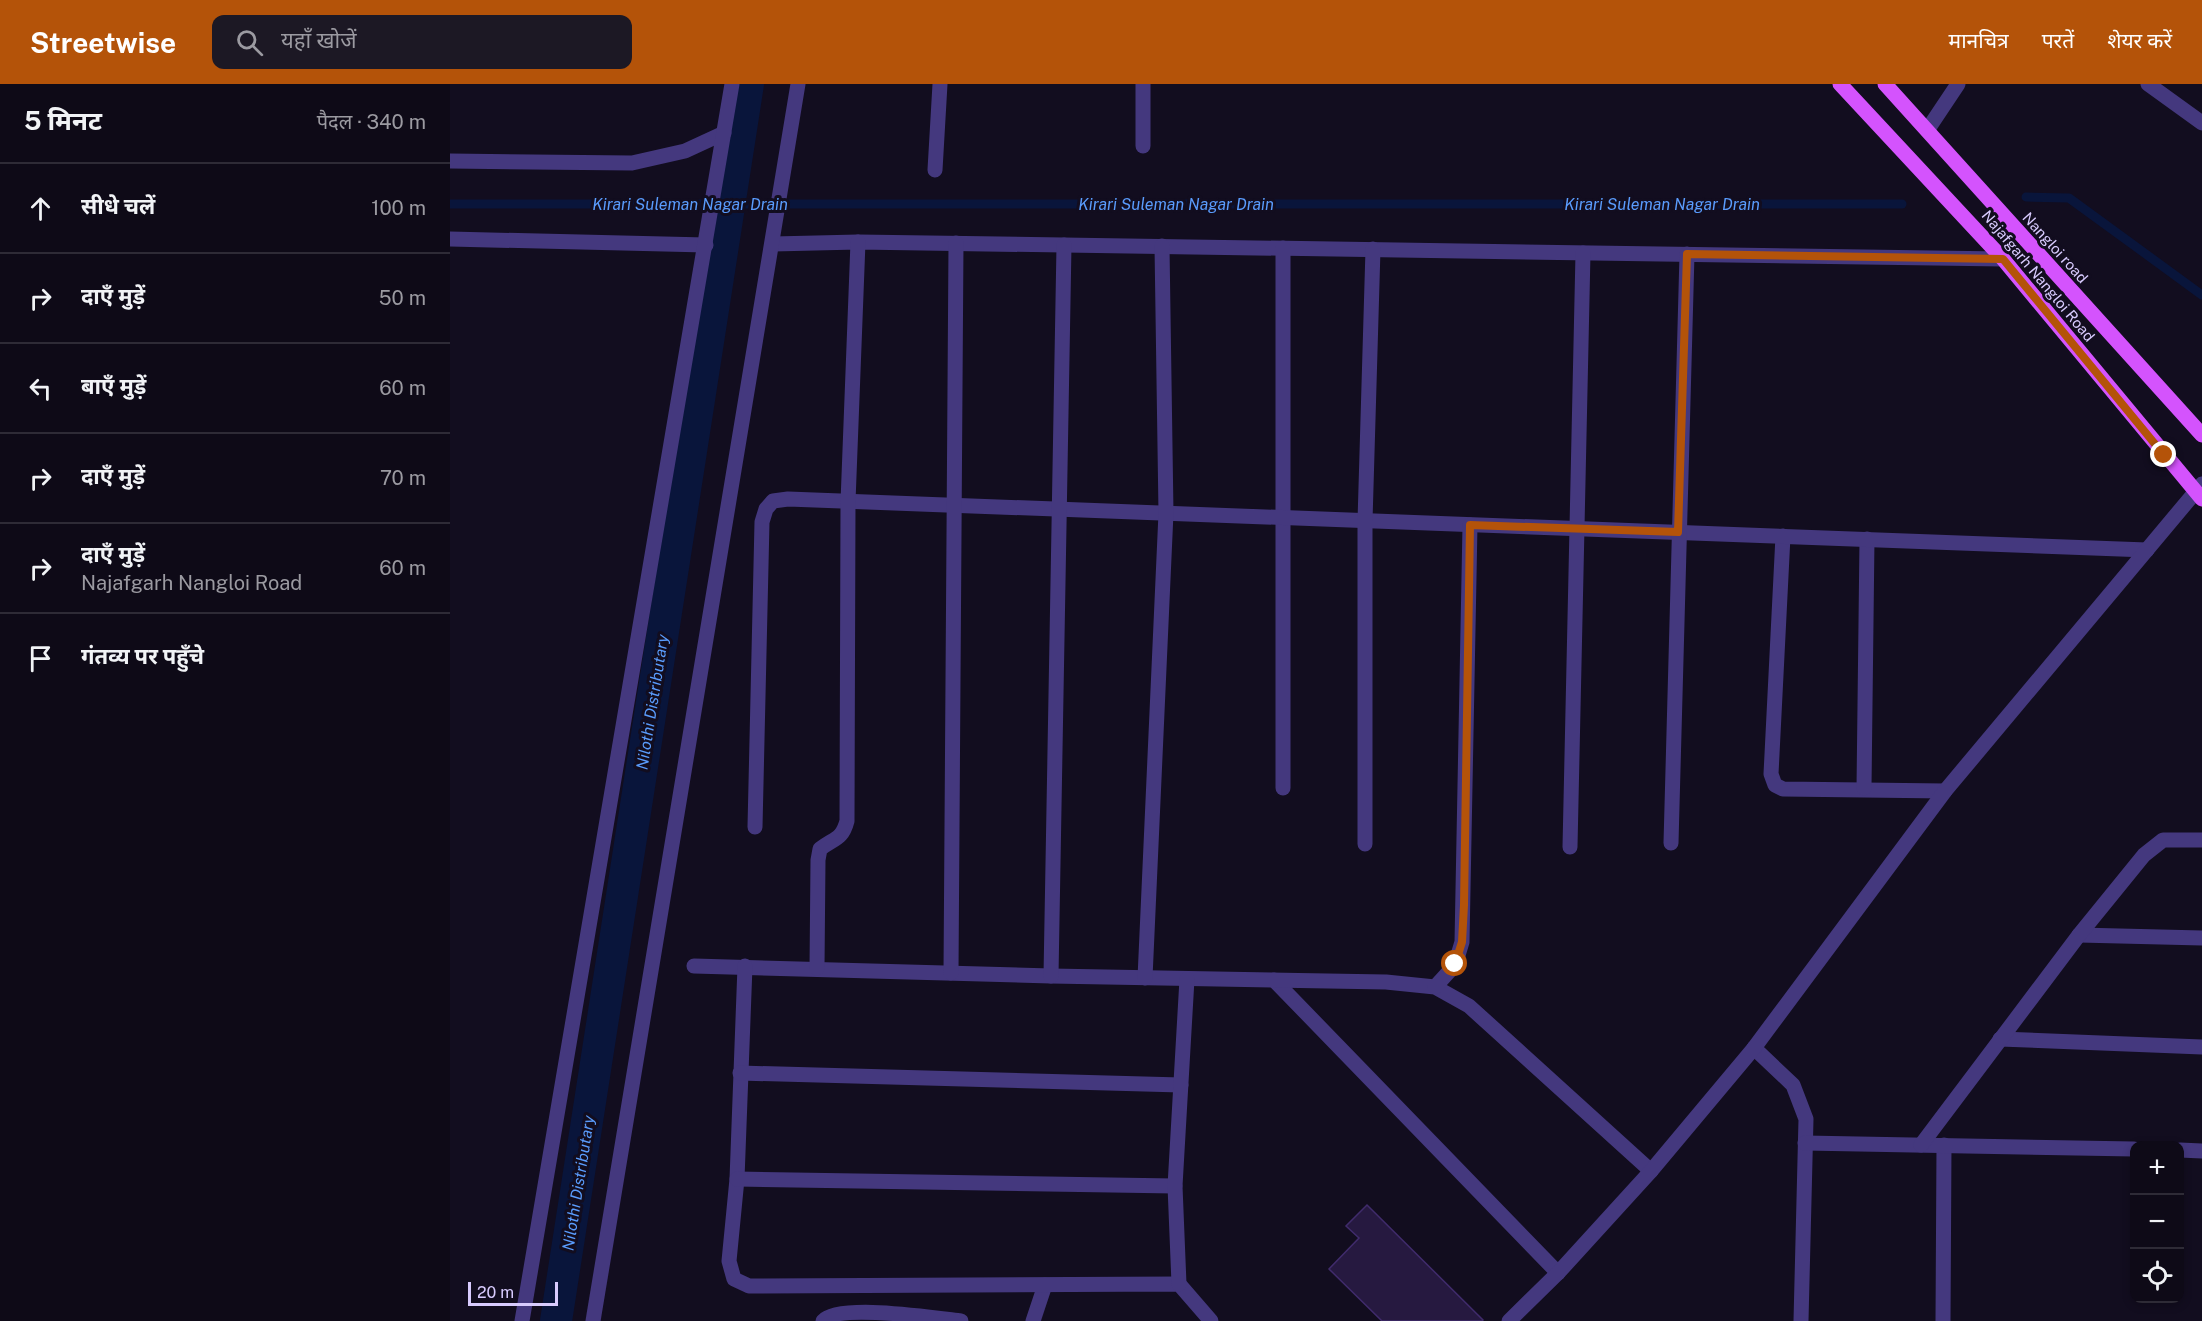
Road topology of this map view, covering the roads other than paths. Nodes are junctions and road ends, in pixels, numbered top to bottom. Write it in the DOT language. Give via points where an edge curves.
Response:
graph roads {
  1 [pos="732,84"];
  2 [pos="798,84"];
  3 [pos="940,84"];
  4 [pos="1143,84"];
  5 [pos="1840,84"];
  6 [pos="1885,84"];
  7 [pos="1958,84"];
  8 [pos="2148,84"];
  9 [pos="2202,123"];
  10 [pos="1928,129"];
  11 [pos="724,133"];
  12 [pos="1143,146"];
  13 [pos="450,160"];
  14 [pos="935,170"];
  15 [pos="450,239"];
  16 [pos="773,239"];
  17 [pos="858,242"];
  18 [pos="956,243"];
  19 [pos="706,245"];
  20 [pos="1064,245"];
  21 [pos="1162,246"];
  22 [pos="1283,248"];
  23 [pos="1373,249"];
  24 [pos="1583,253"];
  25 [pos="1687,254"];
  26 [pos="2003,259"];
  27 [pos="2202,435"];
  28 [pos="2200,492"];
  29 [pos="848,502"];
  30 [pos="954,506"];
  31 [pos="1059,510"];
  32 [pos="1166,513"];
  33 [pos="1282,518"];
  34 [pos="1365,521"];
  35 [pos="1470,525"];
  36 [pos="1577,529"];
  37 [pos="1678,532"];
  38 [pos="1784,536"];
  39 [pos="1867,539"];
  40 [pos="2147,550"];
  41 [pos="1283,788"];
  42 [pos="1864,788"];
  43 [pos="1945,791"];
  44 [pos="755,827"];
  45 [pos="2202,840"];
  46 [pos="1671,843"];
  47 [pos="1365,844"];
  48 [pos="1570,847"];
  49 [pos="2079,935"];
  50 [pos="2202,938"];
  51 [pos="694,966"];
  52 [pos="745,966"];
  53 [pos="817,969"];
  54 [pos="951,973"];
  55 [pos="1051,976"];
  56 [pos="1145,978"];
  57 [pos="1187,979"];
  58 [pos="1274,980"];
  59 [pos="1435,987"];
  60 [pos="2000,1039"];
  61 [pos="2202,1047"];
  62 [pos="1754,1048"];
  63 [pos="740,1073"];
  64 [pos="1181,1085"];
  65 [pos="1805,1143"];
  66 [pos="1921,1145"];
  67 [pos="1944,1145"];
  68 [pos="2130,1149"];
  69 [pos="2184,1150"];
  70 [pos="2202,1151"];
  71 [pos="1651,1171"];
  72 [pos="737,1179"];
  73 [pos="1175,1186"];
  74 [pos="1558,1273"];
  75 [pos="1179,1284"];
  76 [pos="1045,1285"];
  77 [pos="522,1321"];
  78 [pos="593,1321"];
  79 [pos="823,1321"];
  80 [pos="961,1321"];
  81 [pos="1033,1321"];
  82 [pos="1211,1321"];
  83 [pos="1509,1321"];
  84 [pos="1801,1321"];
  85 [pos="1943,1321"];
  1 -- 11 [label="street"];
  2 -- 16 [label="street"];
  3 -- 14 [label="street"];
  4 -- 12 [label="street"];
  5 -- 26 [label="main road, Najafgarh Nangloi Road"];
  6 -- 10 [label="main road, Nangloi road"];
  7 -- 10 [label="street"];
  8 -- 9 [label="street"];
  10 -- 27 [label="main road, Nangloi road" via="2009,224"];
  11 -- 13 [label="street" via="685,151 632,163"];
  11 -- 19 [label="street"];
  15 -- 19 [label="street"];
  16 -- 17 [label="street"];
  16 -- 78 [label="street"];
  17 -- 18 [label="street"];
  17 -- 29 [label="street"];
  18 -- 20 [label="street"];
  18 -- 30 [label="street"];
  19 -- 77 [label="street"];
  20 -- 21 [label="street"];
  20 -- 31 [label="street"];
  21 -- 22 [label="street"];
  21 -- 32 [label="street"];
  22 -- 23 [label="street"];
  22 -- 33 [label="street"];
  23 -- 24 [label="street"];
  23 -- 34 [label="street"];
  24 -- 25 [label="street"];
  24 -- 36 [label="street"];
  25 -- 26 [label="street"];
  25 -- 37 [label="street"];
  26 -- 28 [label="main road, Najafgarh Nangloi Road"];
  28 -- 40 [label="street"];
  29 -- 30 [label="street"];
  29 -- 44 [label="street" via="773,501 762,522"];
  29 -- 53 [label="street" via="847,821 837,842 820,849"];
  30 -- 31 [label="street"];
  30 -- 54 [label="street"];
  31 -- 32 [label="street"];
  31 -- 55 [label="street"];
  32 -- 33 [label="street"];
  32 -- 56 [label="street"];
  33 -- 34 [label="street"];
  33 -- 41 [label="street"];
  34 -- 35 [label="street"];
  34 -- 47 [label="street"];
  35 -- 36 [label="street"];
  35 -- 59 [label="street" via="1462,933 1455,964"];
  36 -- 37 [label="street"];
  36 -- 48 [label="street"];
  37 -- 38 [label="street"];
  37 -- 46 [label="street"];
  38 -- 39 [label="street"];
  38 -- 42 [label="street" via="1770,774 1775,784 1784,789"];
  39 -- 40 [label="street"];
  39 -- 42 [label="street"];
  40 -- 43 [label="street"];
  42 -- 43 [label="street"];
  43 -- 62 [label="street"];
  45 -- 49 [label="street" via="2163,840 2144,855"];
  49 -- 50 [label="street"];
  49 -- 60 [label="street"];
  51 -- 52 [label="street"];
  52 -- 53 [label="street"];
  52 -- 63 [label="street"];
  53 -- 54 [label="street"];
  54 -- 55 [label="street"];
  55 -- 56 [label="street"];
  56 -- 57 [label="street"];
  57 -- 58 [label="street"];
  57 -- 64 [label="street"];
  58 -- 59 [label="street"];
  58 -- 74 [label="street"];
  59 -- 71 [label="street" via="1469,1006"];
  60 -- 61 [label="street"];
  60 -- 66 [label="street"];
  62 -- 65 [label="street" via="1793,1085 1806,1119"];
  62 -- 71 [label="street"];
  63 -- 64 [label="street"];
  63 -- 72 [label="street"];
  64 -- 73 [label="street"];
  65 -- 66 [label="street"];
  65 -- 84 [label="street"];
  66 -- 67 [label="street"];
  67 -- 68 [label="street"];
  67 -- 85 [label="street"];
  69 -- 70 [label="street"];
  71 -- 74 [label="street"];
  72 -- 73 [label="street"];
  72 -- 76 [label="street" via="729,1261 734,1279 749,1286"];
  73 -- 75 [label="street"];
  74 -- 83 [label="street"];
  75 -- 76 [label="street"];
  75 -- 82 [label="street"];
  76 -- 81 [label="street"];
  79 -- 80 [label="street" via="833,1314 871,1312"];
}
